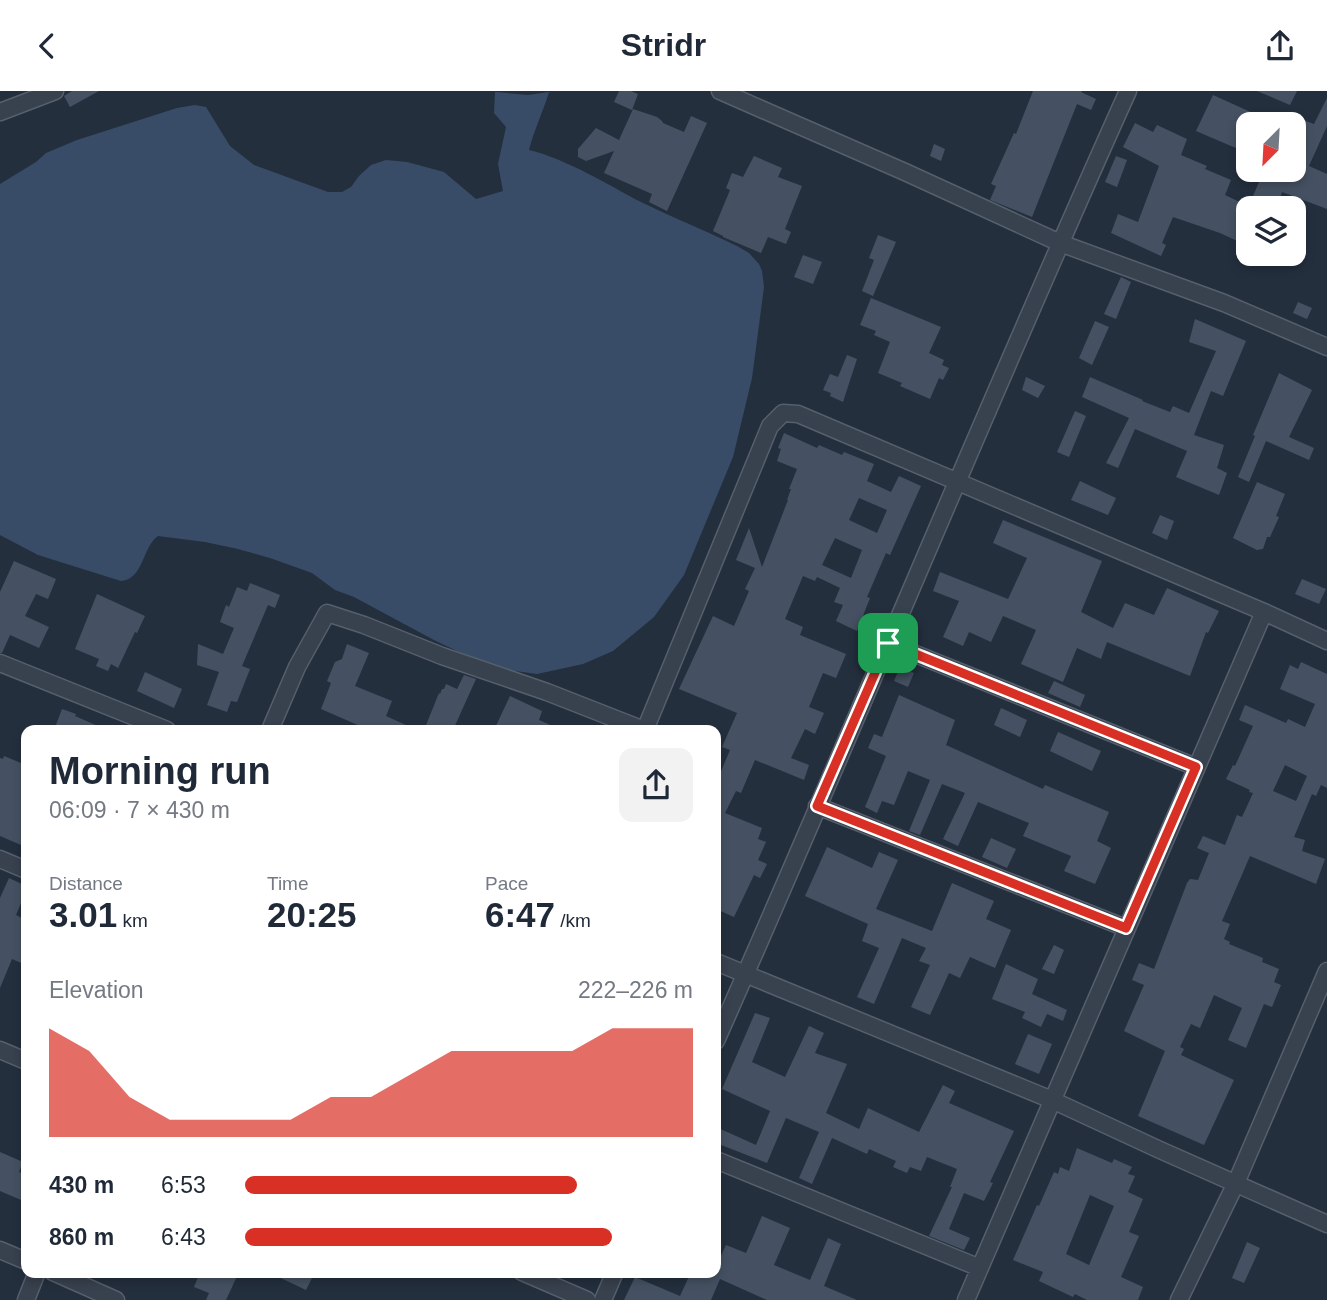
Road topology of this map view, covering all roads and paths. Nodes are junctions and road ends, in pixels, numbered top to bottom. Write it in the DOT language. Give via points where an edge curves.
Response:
graph roads {
  1 [pos="55,91"];
  2 [pos="720,91"];
  3 [pos="1128,91"];
  4 [pos="0,112"];
  5 [pos="1060,243"];
  6 [pos="1327,347"];
  7 [pos="958,482"];
  8 [pos="1264,612"];
  9 [pos="1327,641"];
  10 [pos="888,643"];
  11 [pos="2,668"];
  12 [pos="154,725"];
  13 [pos="272,725"];
  14 [pos="631,725"];
  15 [pos="646,725"];
  16 [pos="1196,767"];
  17 [pos="817,806"];
  18 [pos="0,859"];
  19 [pos="21,868"];
  20 [pos="1126,928"];
  21 [pos="721,964"];
  22 [pos="1327,971"];
  23 [pos="745,975"];
  24 [pos="721,1030"];
  25 [pos="0,1050"];
  26 [pos="21,1059"];
  27 [pos="1052,1100"];
  28 [pos="721,1162"];
  29 [pos="1236,1183"];
  30 [pos="1327,1224"];
  31 [pos="0,1250"];
  32 [pos="21,1259"];
  33 [pos="980,1268"];
  34 [pos="35,1278"];
  35 [pos="66,1278"];
  36 [pos="536,1278"];
  37 [pos="612,1278"];
  38 [pos="26,1300"];
  39 [pos="116,1300"];
  40 [pos="587,1300"];
  41 [pos="603,1300"];
  42 [pos="966,1300"];
  43 [pos="1179,1300"];
  1 -- 4 [label="street"];
  2 -- 5 [label="street"];
  3 -- 5 [label="street"];
  5 -- 6 [label="street" via="1224,303"];
  5 -- 7 [label="street"];
  7 -- 8 [label="street"];
  7 -- 10 [label="street"];
  7 -- 15 [label="street" via="798,414 783,413 770,426"];
  8 -- 9 [label="street"];
  8 -- 16 [label="street"];
  10 -- 16 [label="street"];
  10 -- 17 [label="street"];
  11 -- 12 [label="street"];
  13 -- 14 [label="street" via="327,613"];
  16 -- 20 [label="street"];
  17 -- 20 [label="street"];
  17 -- 23 [label="street"];
  18 -- 19 [label="street"];
  20 -- 27 [label="street"];
  21 -- 23 [label="street"];
  22 -- 29 [label="street"];
  23 -- 24 [label="street"];
  23 -- 27 [label="street"];
  25 -- 26 [label="street"];
  27 -- 29 [label="street"];
  27 -- 33 [label="street"];
  28 -- 33 [label="street"];
  29 -- 30 [label="street"];
  29 -- 43 [label="street"];
  31 -- 32 [label="street"];
  33 -- 42 [label="street"];
  34 -- 38 [label="street"];
  35 -- 39 [label="street"];
  36 -- 40 [label="street"];
  37 -- 41 [label="street"];
}
